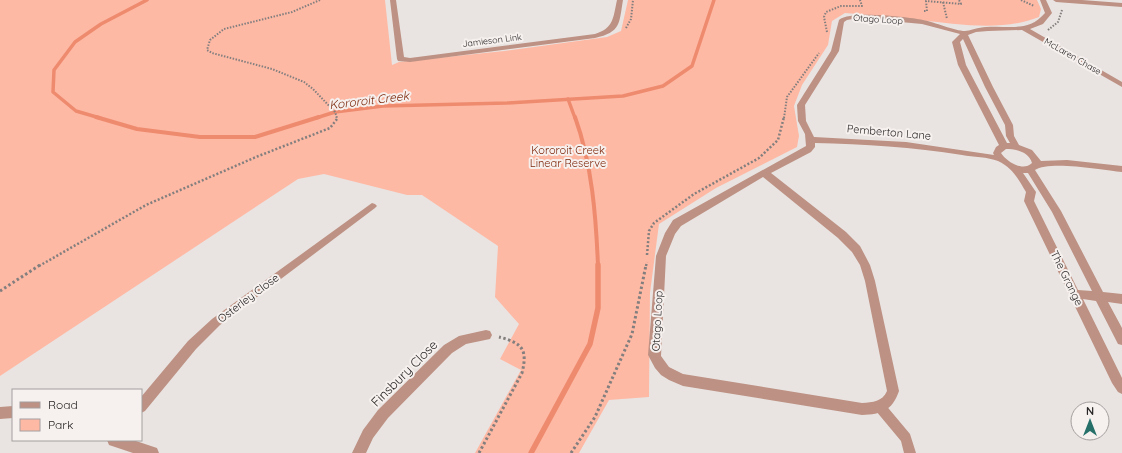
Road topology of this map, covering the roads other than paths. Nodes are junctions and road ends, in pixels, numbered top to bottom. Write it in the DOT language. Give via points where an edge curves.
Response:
graph roads {
  1 [pos="393,0"];
  2 [pos="620,0"];
  3 [pos="1043,0"];
  4 [pos="1056,0"];
  5 [pos="1122,5"];
  6 [pos="1023,28"];
  7 [pos="964,33"];
  8 [pos="1122,85"];
  9 [pos="810,140"];
  10 [pos="1016,147"];
  11 [pos="1001,152"];
  12 [pos="1033,163"];
  13 [pos="1016,168"];
  14 [pos="1122,169"];
  15 [pos="764,173"];
  16 [pos="372,206"];
  17 [pos="1075,294"];
  18 [pos="1100,297"];
  19 [pos="1122,299"];
  20 [pos="486,335"];
  21 [pos="1122,340"];
  22 [pos="1122,388"];
  23 [pos="142,406"];
  24 [pos="880,407"];
  25 [pos="12,412"];
  26 [pos="0,413"];
  27 [pos="119,441"];
  28 [pos="152,453"];
  29 [pos="359,453"];
  30 [pos="910,453"];
  1 -- 2 [label="street, Jamieson Link" via="401,59 410,60 606,33 615,26"];
  3 -- 6 [label="street" via="1049,13 1046,20"];
  4 -- 5 [label="street"];
  6 -- 7 [label="street"];
  6 -- 8 [label="street, McLaren Chase"];
  7 -- 9 [label="street, Otago Loop" via="922,22 858,16 845,18 841,21 835,51 801,104 802,121"];
  7 -- 10 [label="street" via="1009,125 1010,136"];
  7 -- 11 [label="street" via="956,42 959,58 998,132"];
  9 -- 11 [label="street, Pemberton Lane" via="846,140"];
  9 -- 15 [label="street, Otago Loop" via="811,147 808,150"];
  10 -- 11 [label="street"];
  10 -- 12 [label="street"];
  11 -- 13 [label="street"];
  12 -- 13 [label="street"];
  12 -- 14 [label="street" via="1067,163"];
  12 -- 18 [label="street, The Grange"];
  13 -- 17 [label="street, The Grange" via="1031,192 1029,200"];
  15 -- 24 [label="street" via="842,235 856,249 865,265 894,391 887,404"];
  15 -- 24 [label="street, Otago Loop" via="687,217 670,232 661,256 654,355 658,364 666,374 683,380 862,409"];
  16 -- 23 [label="street, Osterley Close" via="216,322 192,345"];
  17 -- 18 [label="street"];
  17 -- 22 [label="street, The Grange"];
  18 -- 19 [label="street"];
  18 -- 21 [label="street, The Grange"];
  20 -- 29 [label="street, Finsbury Close" via="463,340 448,348 383,414 368,434"];
  24 -- 30 [label="lane" via="906,438"];
  25 -- 26 [label="street"];
  27 -- 28 [label="street"];
}
